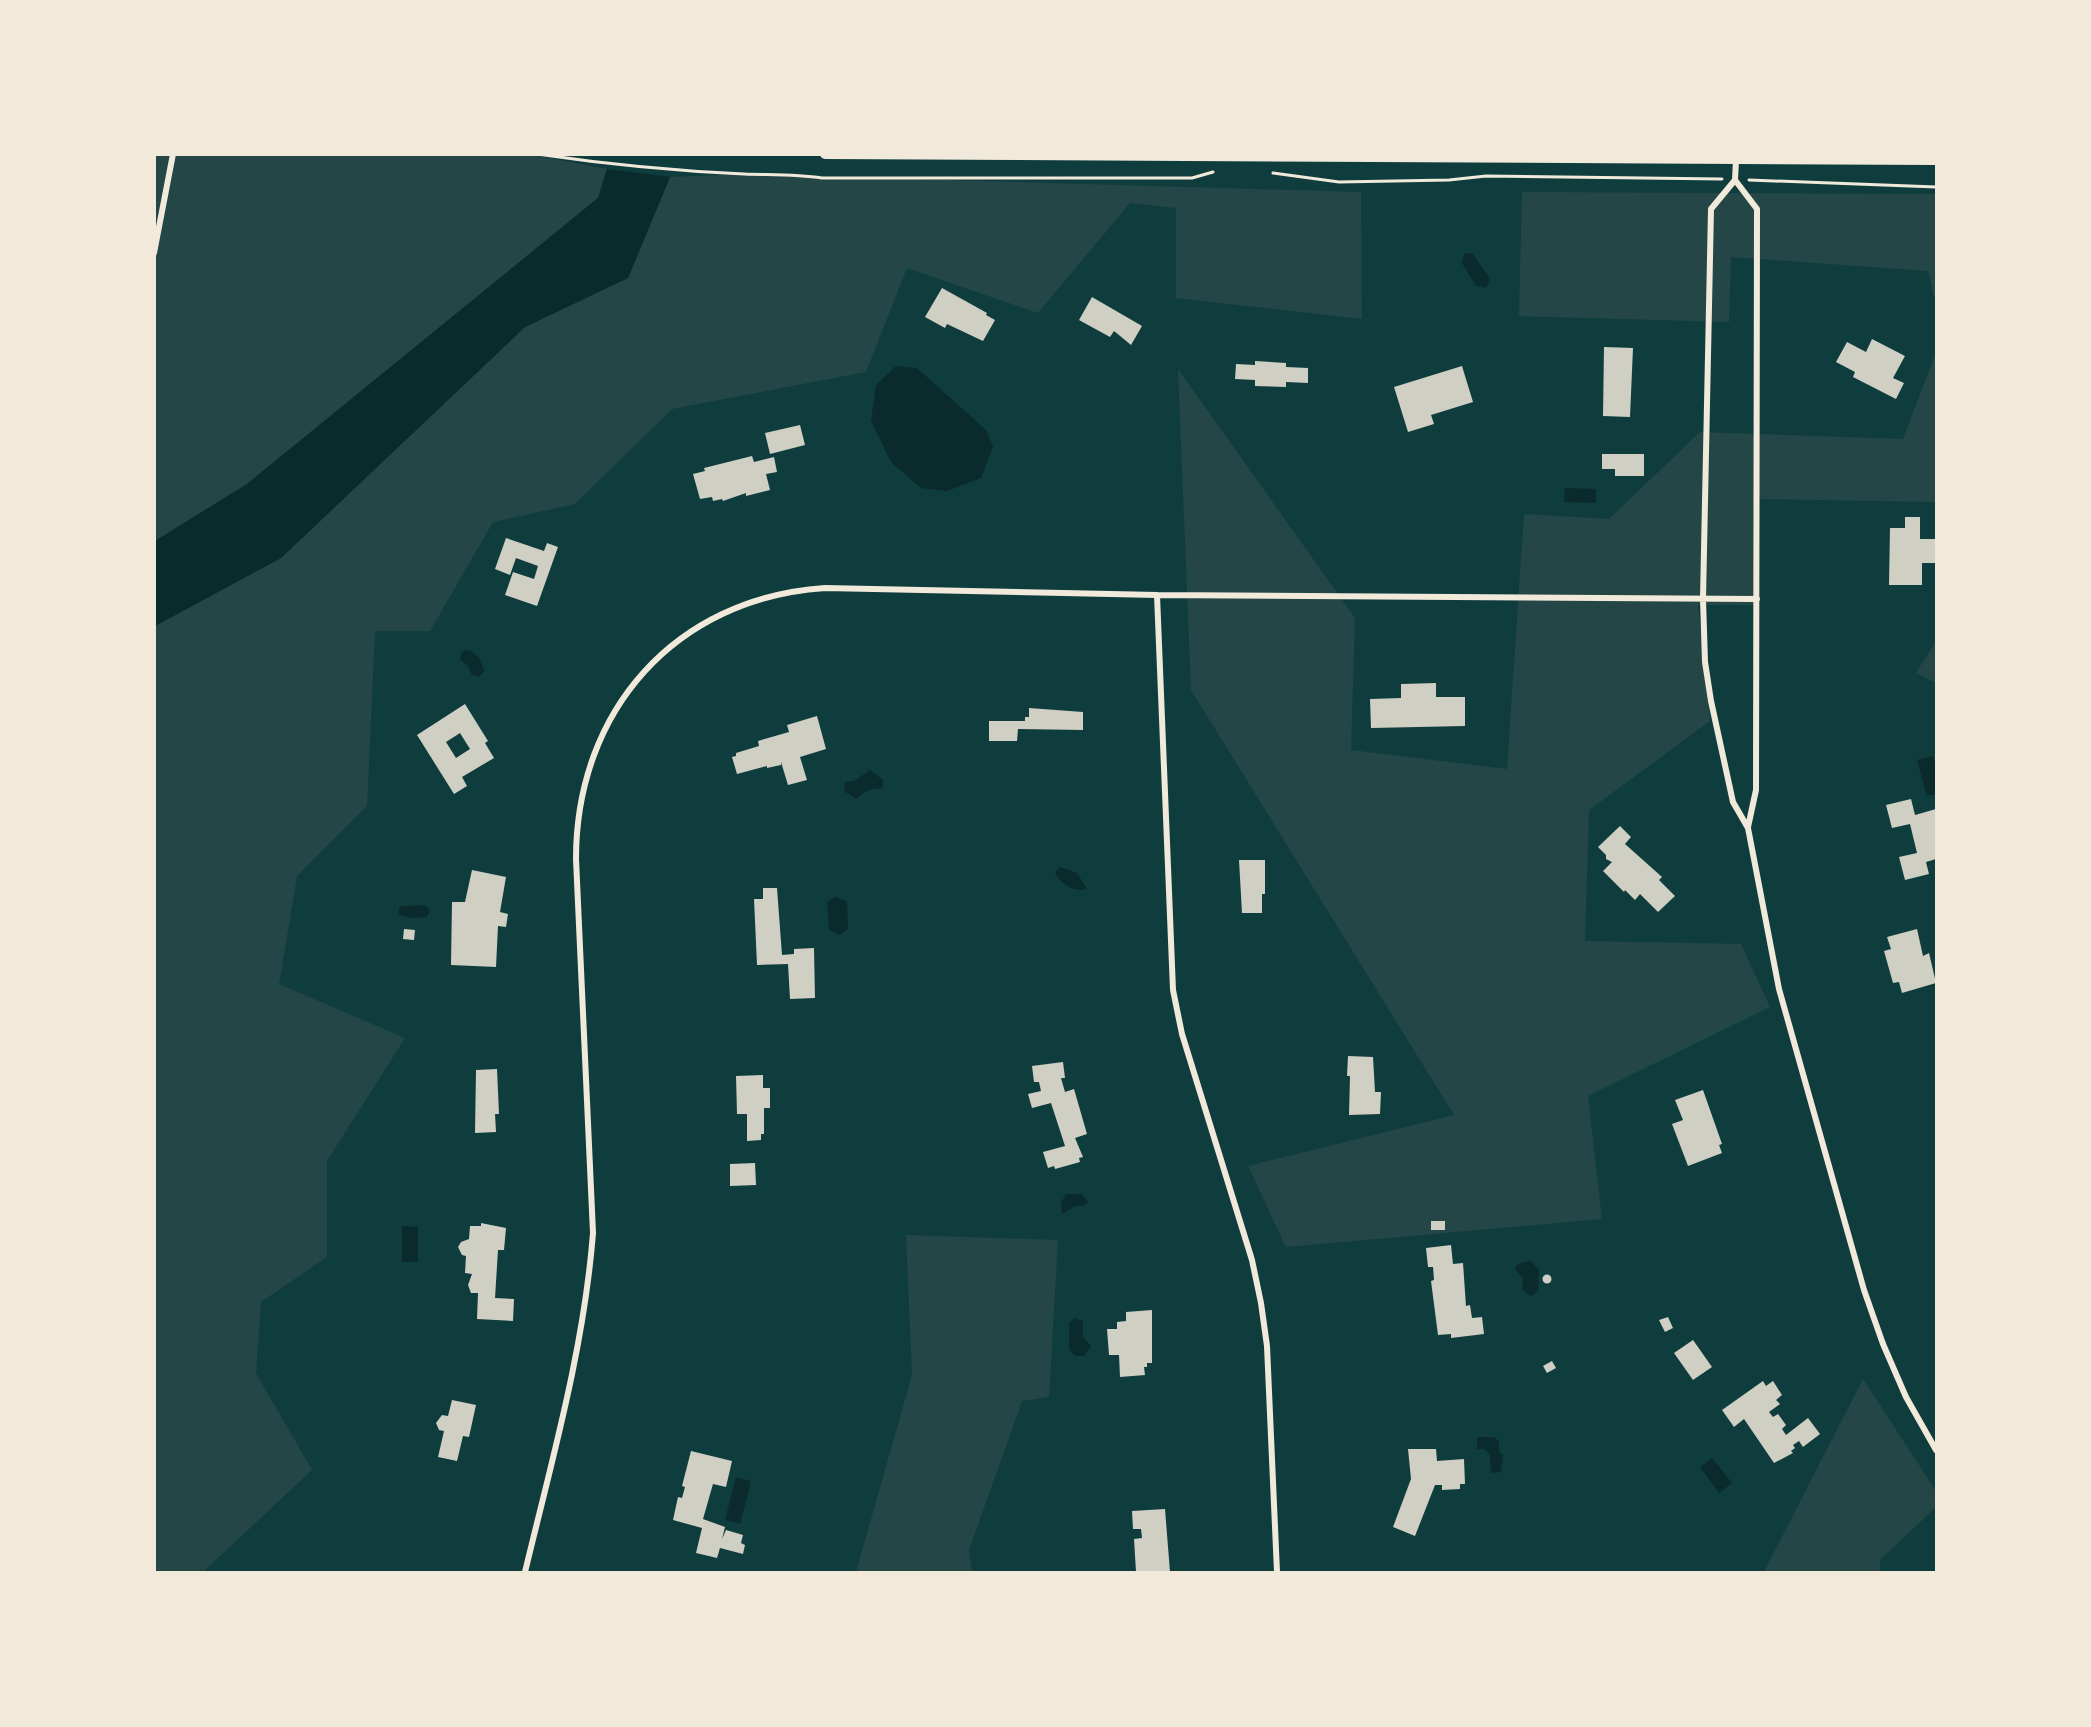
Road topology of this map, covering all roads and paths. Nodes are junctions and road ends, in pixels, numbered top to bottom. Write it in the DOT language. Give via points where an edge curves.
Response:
graph roads {
  1 [pos="173,154"];
  2 [pos="537,154"];
  3 [pos="825,154"];
  4 [pos="1852,157"];
  5 [pos="1936,159"];
  6 [pos="1736,160"];
  7 [pos="1214,172"];
  8 [pos="1262,172"];
  9 [pos="1696,177"];
  10 [pos="1735,180"];
  11 [pos="1772,182"];
  12 [pos="1936,187"];
  13 [pos="154,253"];
  14 [pos="1157,595"];
  15 [pos="1703,599"];
  16 [pos="1757,599"];
  17 [pos="1748,828"];
  18 [pos="1936,1450"];
  19 [pos="525,1572"];
  20 [pos="1277,1572"];
  1 -- 13 [label="street"];
  2 -- 7 [label="path" via="588,162 822,178 1192,178"];
  3 -- 6 [label="street"];
  4 -- 5 [label="street"];
  4 -- 6 [label="street"];
  6 -- 10 [label="street"];
  8 -- 9 [label="path" via="1339,182 1486,176"];
  10 -- 15 [label="street" via="1711,209"];
  10 -- 16 [label="street" via="1757,209"];
  11 -- 12 [label="path"];
  14 -- 15 [label="street"];
  14 -- 19 [label="street" via="825,588 793,591 758,599 689,632 639,677 617,706 588,767 576,833 593,1179 589,1287"];
  14 -- 20 [label="street" via="1173,990 1192,1071 1252,1260 1261,1303 1267,1346"];
  15 -- 16 [label="street"];
  15 -- 17 [label="street" via="1711,701 1733,802"];
  16 -- 17 [label="street" via="1756,790"];
  17 -- 18 [label="street" via="1779,989 1864,1290 1906,1397"];
}
